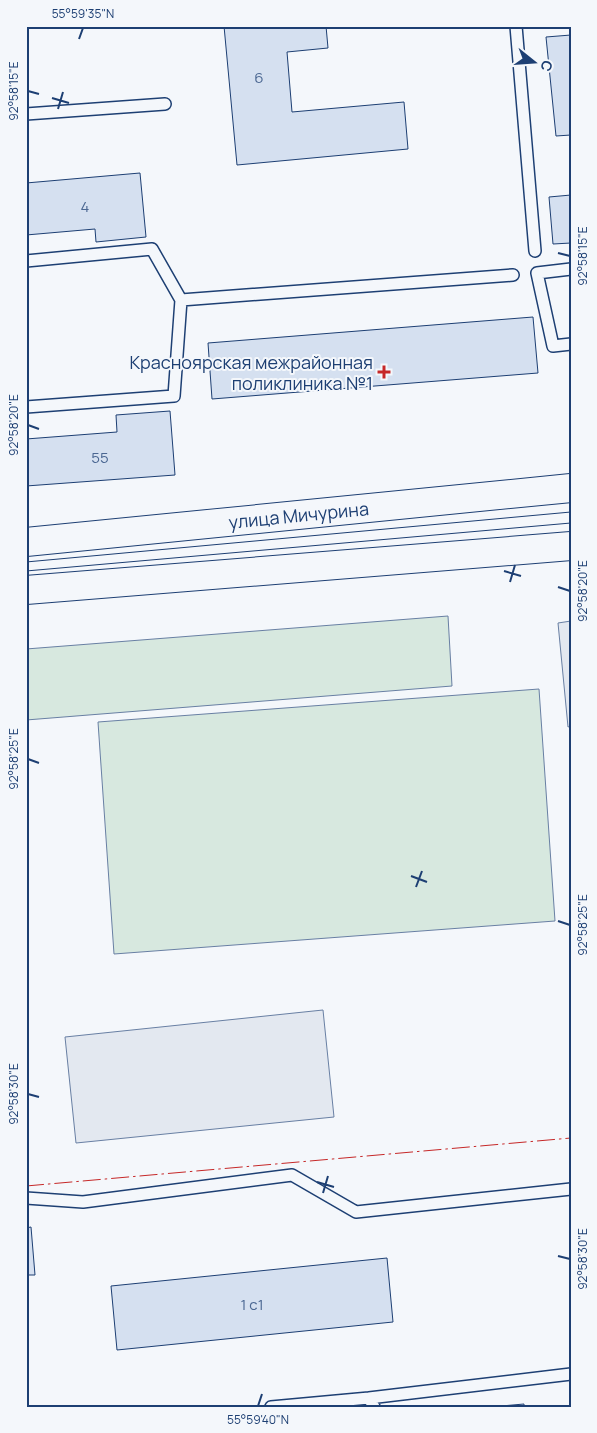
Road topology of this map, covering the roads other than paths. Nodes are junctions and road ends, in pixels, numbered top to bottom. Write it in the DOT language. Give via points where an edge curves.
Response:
graph roads {
  1 [pos="516,26"];
  2 [pos="165,104"];
  3 [pos="26,114"];
  4 [pos="535,251"];
  5 [pos="26,261"];
  6 [pos="571,269"];
  7 [pos="513,275"];
  8 [pos="181,300"];
  9 [pos="571,344"];
  10 [pos="26,407"];
  11 [pos="571,488"];
  12 [pos="26,542"];
  13 [pos="571,546"];
  14 [pos="26,590"];
  15 [pos="571,1189"];
  16 [pos="26,1198"];
  17 [pos="571,1374"];
  18 [pos="371,1403"];
  19 [pos="271,1407"];
  1 -- 4 [label="lane"];
  2 -- 3 [label="lane"];
  5 -- 8 [label="lane" via="152,249"];
  6 -- 9 [label="lane" via="537,273 553,346"];
  7 -- 8 [label="lane"];
  8 -- 10 [label="lane" via="174,396"];
  11 -- 12 [label="main road, улица Мичурина"];
  13 -- 14 [label="main road"];
  15 -- 16 [label="lane" via="356,1212 292,1175 83,1202"];
  17 -- 18 [label="lane"];
  18 -- 19 [label="lane"];
}
